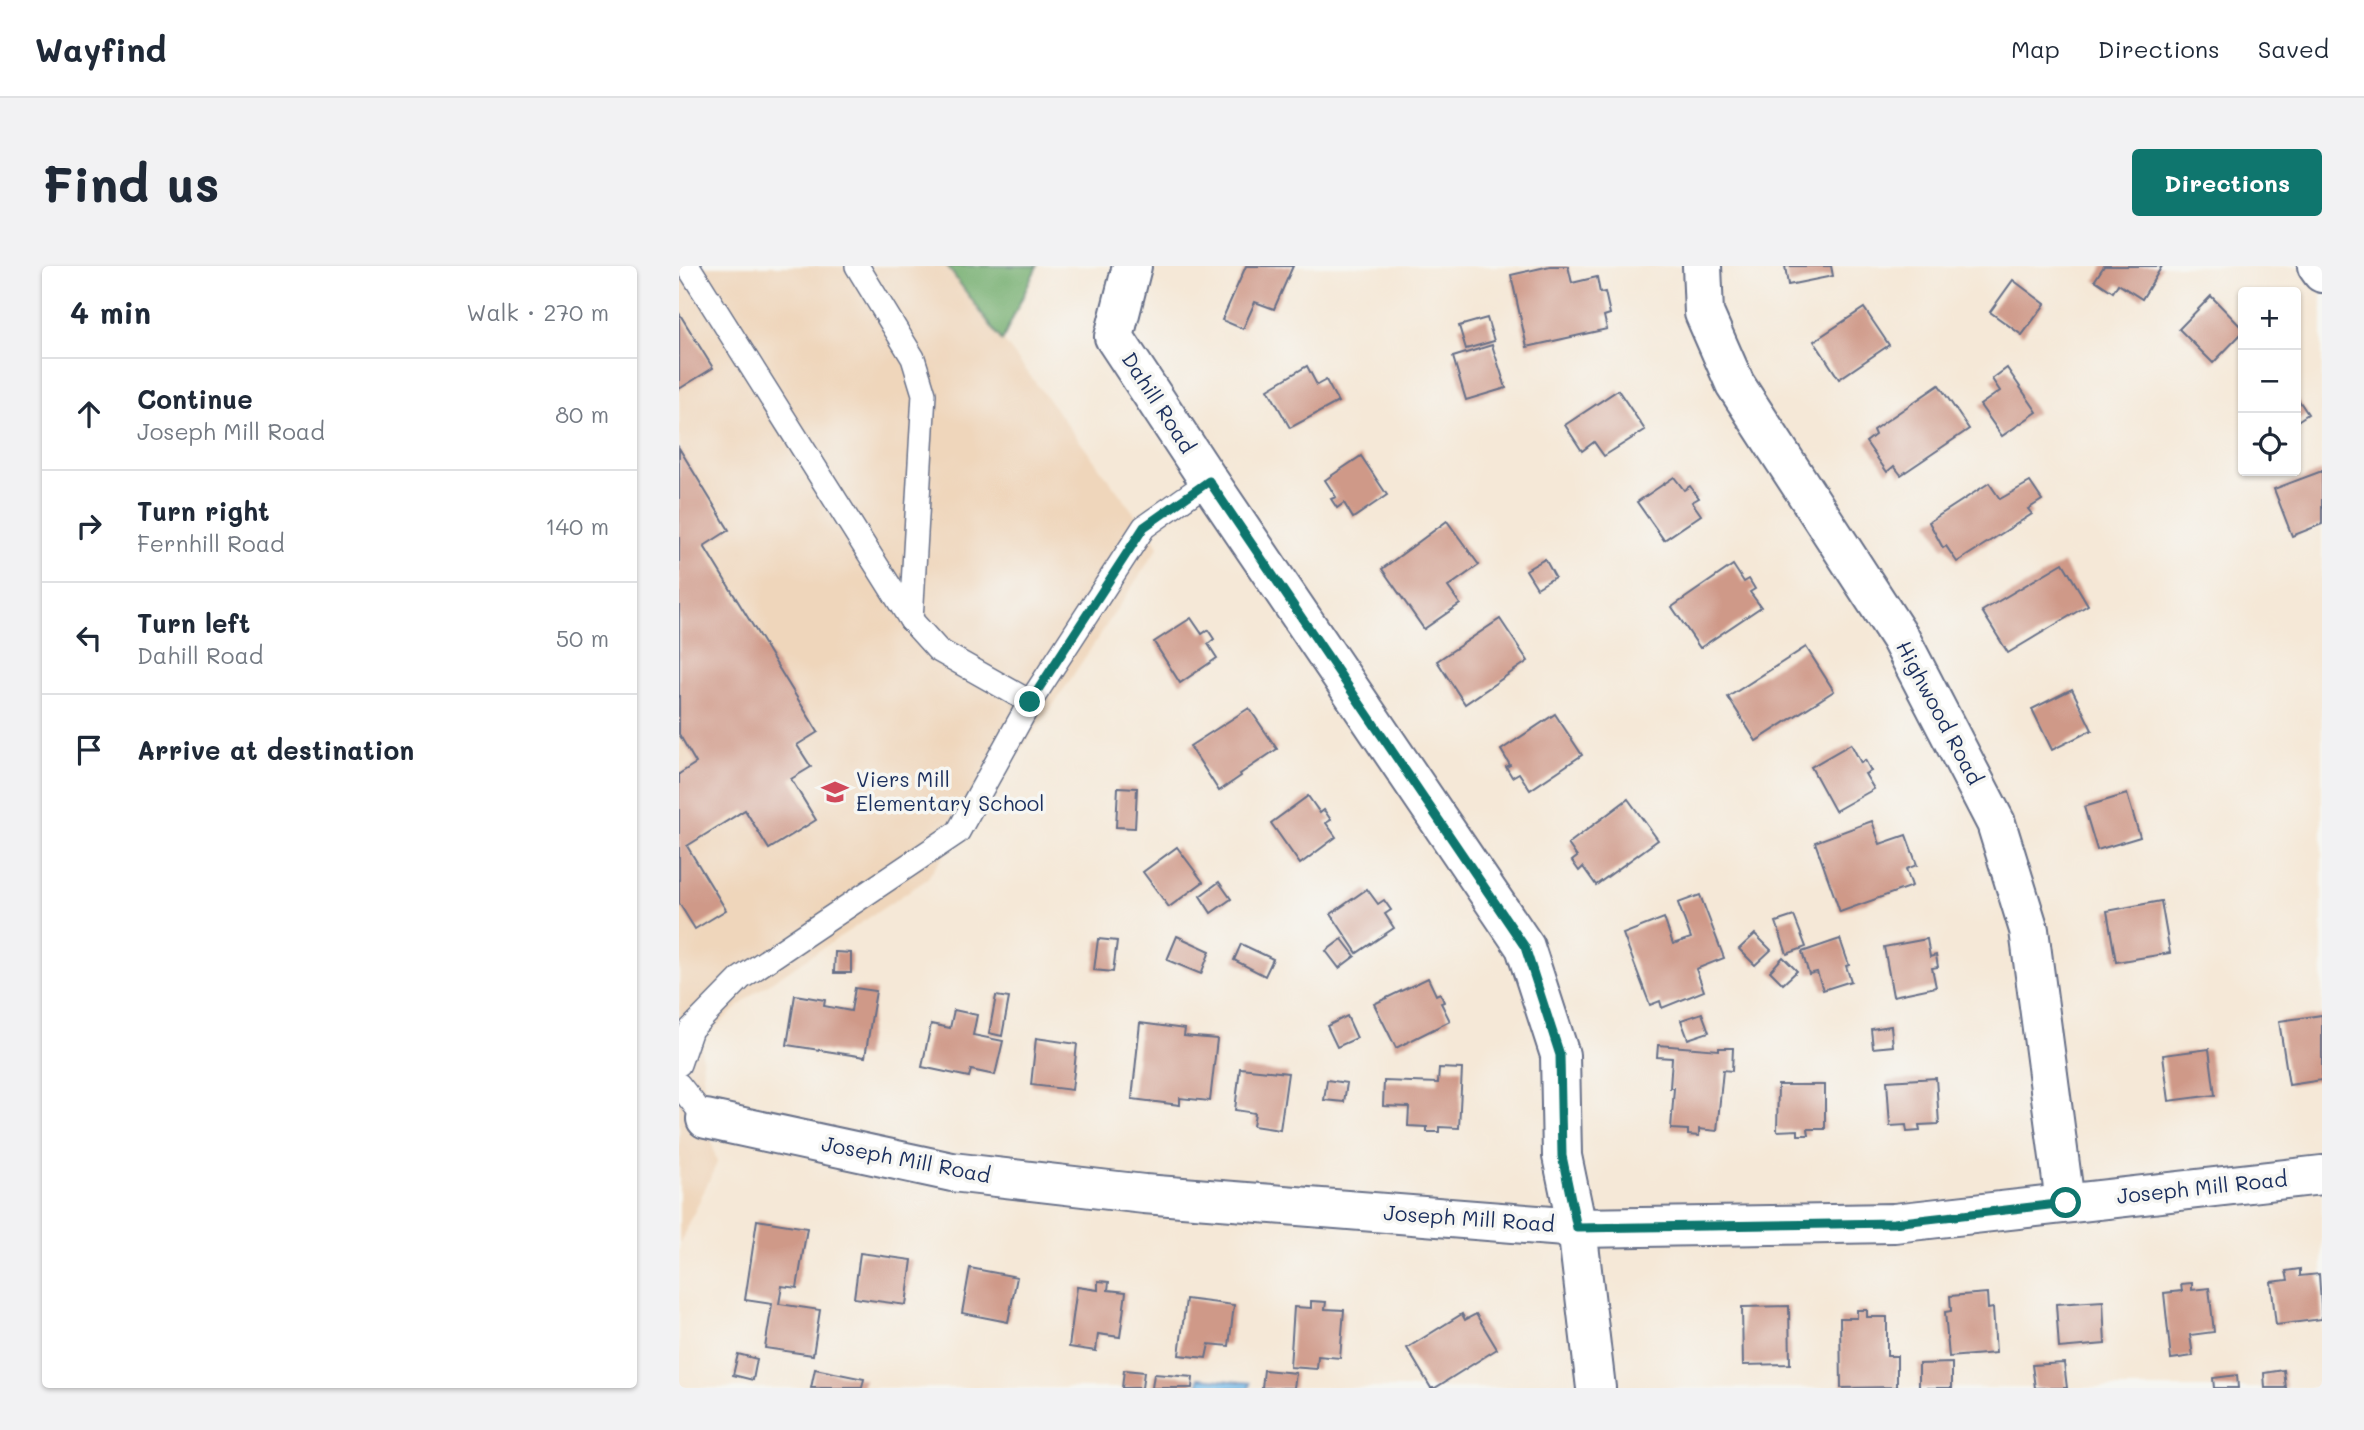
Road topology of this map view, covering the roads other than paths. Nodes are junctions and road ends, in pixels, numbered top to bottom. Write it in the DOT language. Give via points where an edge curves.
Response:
graph roads {
  1 [pos="688,266"];
  2 [pos="857,266"];
  3 [pos="1132,266"];
  4 [pos="1702,266"];
  5 [pos="2316,266"];
  6 [pos="2322,273"];
  7 [pos="1209,481"];
  8 [pos="911,620"];
  9 [pos="1030,702"];
  10 [pos="679,1064"];
  11 [pos="679,1085"];
  12 [pos="706,1119"];
  13 [pos="2322,1175"];
  14 [pos="2066,1203"];
  15 [pos="1577,1228"];
  16 [pos="1596,1388"];
  1 -- 8 [label="lane"];
  2 -- 8 [label="lane" via="913,358 923,394"];
  3 -- 7 [label="street, Dahill Road" via="1114,337"];
  4 -- 14 [label="street, Highwood Road" via="1704,313 1735,384 1900,638 1996,822 2029,930"];
  5 -- 6 [label="street"];
  7 -- 9 [label="lane" via="1144,527"];
  7 -- 15 [label="street, Dahill Road" via="1525,947 1560,1055 1562,1156"];
  8 -- 9 [label="lane" via="938,650"];
  9 -- 10 [label="lane" via="958,832 741,978 691,1029"];
  11 -- 12 [label="lane, Joseph Mill Road"];
  12 -- 15 [label="street, Joseph Mill Road" via="952,1172 1144,1194"];
  13 -- 14 [label="street, Joseph Mill Road"];
  14 -- 15 [label="street, Joseph Mill Road" via="1894,1223"];
  15 -- 16 [label="street, Dahill Road"];
}
